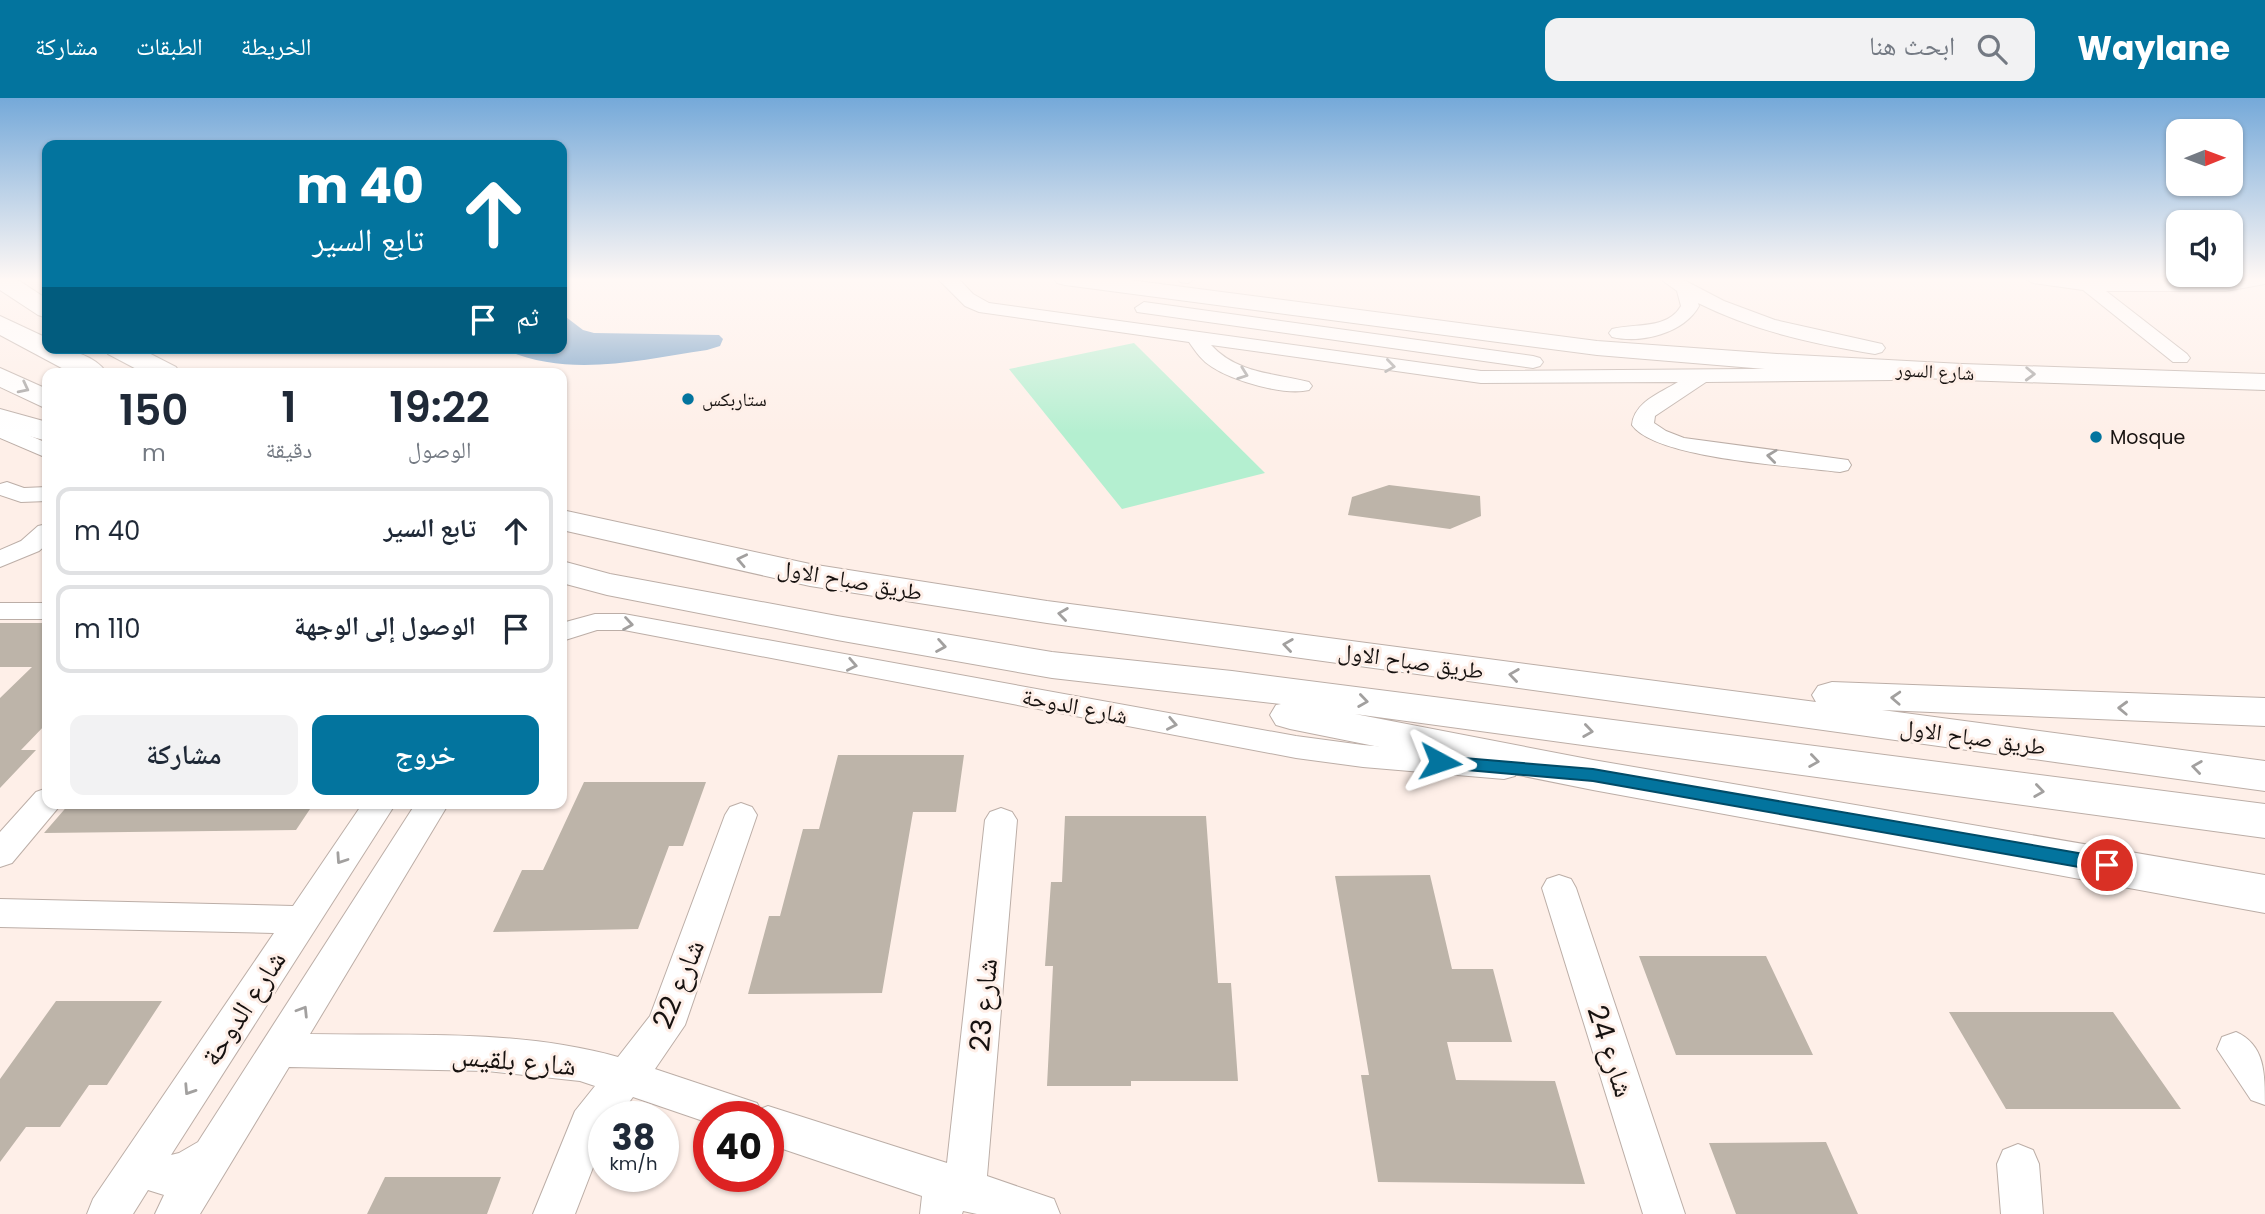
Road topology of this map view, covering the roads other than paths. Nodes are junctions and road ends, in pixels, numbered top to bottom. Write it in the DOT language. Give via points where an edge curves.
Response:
graph roads {
  1 [pos="12,330"];
  2 [pos="1136,330"];
  3 [pos="1294,330"];
  4 [pos="1461,330"];
  5 [pos="1591,330"];
  6 [pos="1638,330"];
  7 [pos="1785,330"];
  8 [pos="2145,330"];
  9 [pos="1619,333"];
  10 [pos="1197,339"];
  11 [pos="42,346"];
  12 [pos="1875,348"];
  13 [pos="57,354"];
  14 [pos="130,354"];
  15 [pos="2180,358"];
  16 [pos="2265,361"];
  17 [pos="84,368"];
  18 [pos="156,368"];
  19 [pos="1962,372"];
  20 [pos="1663,375"];
  21 [pos="0,376"];
  22 [pos="1702,376"];
  23 [pos="2265,382"];
  24 [pos="1302,386"];
  25 [pos="42,397"];
  26 [pos="0,418"];
  27 [pos="0,430"];
  28 [pos="42,431"];
  29 [pos="42,449"];
  30 [pos="1839,465"];
  31 [pos="7,489"];
  32 [pos="42,494"];
  33 [pos="567,521"];
  34 [pos="40,537"];
  35 [pos="0,559"];
  36 [pos="567,573"];
  37 [pos="0,611"];
  38 [pos="42,611"];
  39 [pos="567,630"];
  40 [pos="1052,665"];
  41 [pos="1581,684"];
  42 [pos="2265,712"];
  43 [pos="1593,775"];
  44 [pos="2265,776"];
  45 [pos="42,806"];
  46 [pos="376,809"];
  47 [pos="429,809"];
  48 [pos="741,815"];
  49 [pos="1001,820"];
  50 [pos="2265,821"];
  51 [pos="0,854"];
  52 [pos="2134,870"];
  53 [pos="1559,888"];
  54 [pos="2265,894"];
  55 [pos="2265,912"];
  56 [pos="0,913"];
  57 [pos="301,920"];
  58 [pos="2236,1049"];
  59 [pos="278,1050"];
  60 [pos="625,1077"];
  61 [pos="2265,1087"];
  62 [pos="698,1101"];
  63 [pos="784,1131"];
  64 [pos="147,1154"];
  65 [pos="212,1155"];
  66 [pos="2018,1164"];
  67 [pos="951,1196"];
  68 [pos="108,1214"];
  69 [pos="176,1214"];
  70 [pos="554,1214"];
  71 [pos="1039,1214"];
  72 [pos="1664,1214"];
  73 [pos="2022,1214"];
  1 -- 11 [label="highway"];
  2 -- 10 [label="street"];
  3 -- 20 [label="street"];
  4 -- 19 [label="main road, شارع السور" via="1597,348"];
  5 -- 9 [label="main road, شارع السور"];
  6 -- 9 [label="street"];
  7 -- 12 [label="street"];
  8 -- 15 [label="street"];
  9 -- 12 [label="main road, شارع السور"];
  10 -- 20 [label="street, one-way" via="1480,377"];
  10 -- 24 [label="street, one-way" via="1210,357 1239,373"];
  12 -- 15 [label="main road, شارع السور"];
  13 -- 17 [label="highway"];
  14 -- 18 [label="highway"];
  15 -- 16 [label="main road, شارع السور"];
  19 -- 22 [label="street"];
  19 -- 23 [label="main road, شارع السور, one-way"];
  20 -- 22 [label="street"];
  21 -- 25 [label="highway, one-way"];
  30 -- 22 [label="street, one-way" via="1680,444 1643,425 1644,414 1651,408"];
  26 -- 28 [label="highway"];
  27 -- 29 [label="street"];
  31 -- 32 [label="street" via="21,495"];
  41 -- 33 [label="highway, طريق صباح الاول, one-way" via="810,575"];
  34 -- 35 [label="street"];
  36 -- 40 [label="highway, طريق صباح الاول, one-way" via="810,623"];
  37 -- 38 [label="street"];
  39 -- 43 [label="street, شارع الدوحة, one-way" via="595,622 624,622 1296,747"];
  40 -- 43 [label="highway"];
  40 -- 50 [label="highway, طريق صباح الاول, one-way" via="1232,684"];
  42 -- 41 [label="highway, one-way"];
  44 -- 41 [label="highway, طريق صباح الاول, one-way"];
  43 -- 52 [label="highway"];
  45 -- 51 [label="street"];
  46 -- 57 [label="street, شارع الدوحة, one-way"];
  59 -- 47 [label="street, one-way"];
  48 -- 60 [label="street, شارع 22" via="666,1025"];
  49 -- 67 [label="street, شارع 23"];
  52 -- 54 [label="highway"];
  52 -- 55 [label="highway"];
  53 -- 72 [label="street, شارع 24"];
  56 -- 57 [label="street"];
  57 -- 64 [label="street, شارع الدوحة, one-way"];
  58 -- 61 [label="street"];
  59 -- 60 [label="street, شارع بلقيس" via="517,1056 580,1064"];
  59 -- 65 [label="street"];
  60 -- 62 [label="street, شارع بلقيس"];
  60 -- 70 [label="street, شارع 22" via="589,1124"];
  63 -- 67 [label="street"];
  64 -- 65 [label="street" via="149,1169 166,1175 189,1170"];
  64 -- 68 [label="street, شارع الدوحة"];
  65 -- 69 [label="street"];
  66 -- 73 [label="street"];
  67 -- 71 [label="street"];
}
